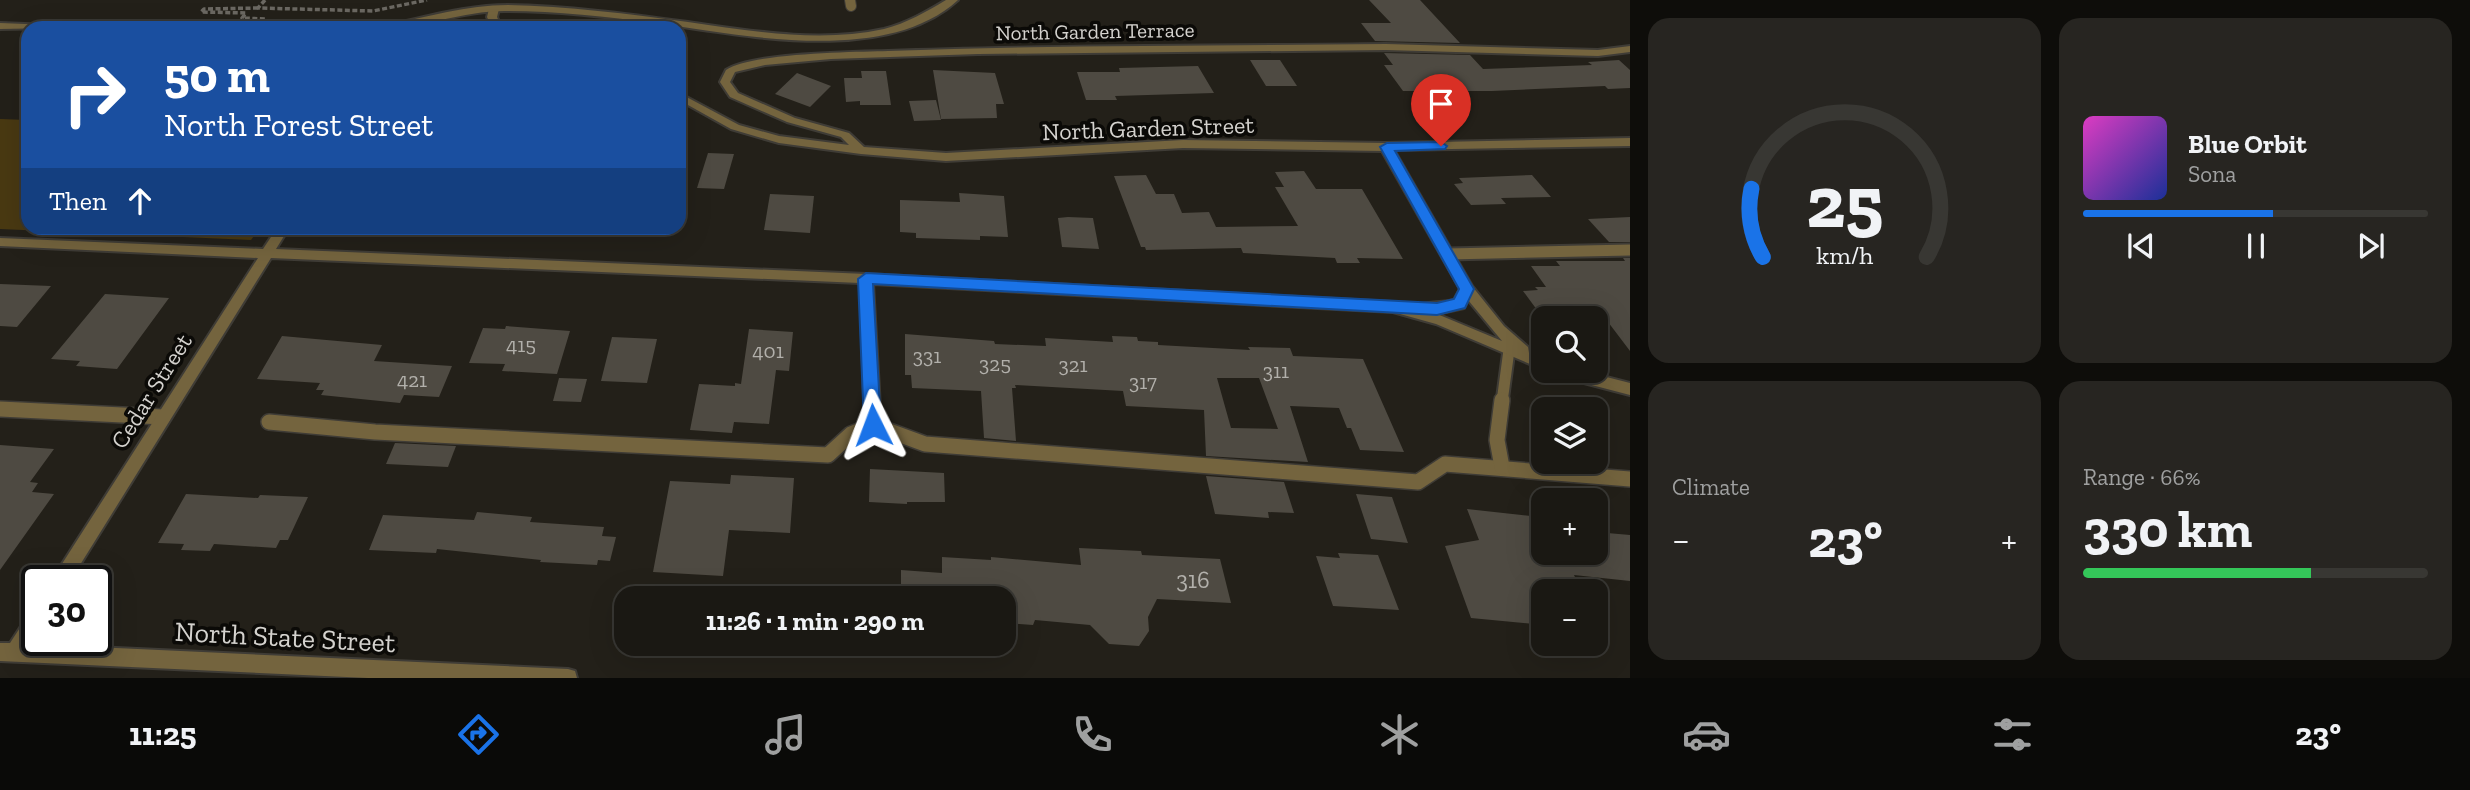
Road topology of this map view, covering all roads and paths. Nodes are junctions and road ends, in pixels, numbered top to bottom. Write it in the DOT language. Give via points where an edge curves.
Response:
graph roads {
  1 [pos="265,0"];
  2 [pos="953,0"];
  3 [pos="422,1"];
  4 [pos="258,8"];
  5 [pos="494,9"];
  6 [pos="250,18"];
  7 [pos="264,21"];
  8 [pos="424,21"];
  9 [pos="494,21"];
  10 [pos="660,21"];
  11 [pos="686,24"];
  12 [pos="0,26"];
  13 [pos="21,27"];
  14 [pos="1630,49"];
  15 [pos="686,100"];
  16 [pos="1630,142"];
  17 [pos="1387,147"];
  18 [pos="861,150"];
  19 [pos="279,235"];
  20 [pos="0,242"];
  21 [pos="1630,250"];
  22 [pos="267,253"];
  23 [pos="1448,254"];
  24 [pos="866,279"];
  25 [pos="1466,289"];
  26 [pos="1393,307"];
  27 [pos="1509,350"];
  28 [pos="1531,355"];
  29 [pos="1531,359"];
  30 [pos="1607,383"];
  31 [pos="1630,389"];
  32 [pos="0,409"];
  33 [pos="163,417"];
  34 [pos="269,422"];
  35 [pos="873,425"];
  36 [pos="1502,467"];
  37 [pos="1630,479"];
  38 [pos="70,565"];
  39 [pos="21,636"];
  40 [pos="7,653"];
  41 [pos="568,678"];
  1 -- 4 [label="path"];
  2 -- 11 [label="street" via="891,29 856,37 754,33"];
  3 -- 4 [label="path" via="373,11"];
  4 -- 6 [label="path"];
  4 -- 6 [label="path" via="201,12 246,13 242,18"];
  5 -- 8 [label="street"];
  5 -- 9 [label="street"];
  5 -- 10 [label="street"];
  6 -- 7 [label="path"];
  12 -- 13 [label="street"];
  14 -- 18 [label="street, North Garden Terrace" via="1598,53 1385,47 978,51 831,56 731,70 725,82 734,95 791,120 845,135"];
  15 -- 18 [label="street, North Garden Street" via="735,127 779,139"];
  16 -- 17 [label="street, North Garden Street"];
  17 -- 18 [label="street, North Garden Street" via="1183,144 946,157"];
  17 -- 23 [label="street"];
  19 -- 22 [label="street, Cedar Street"];
  20 -- 22 [label="street"];
  21 -- 23 [label="lane"];
  22 -- 24 [label="street"];
  22 -- 33 [label="street, Cedar Street"];
  23 -- 25 [label="street"];
  24 -- 26 [label="street"];
  24 -- 35 [label="street"];
  25 -- 26 [label="street" via="1459,304 1449,307"];
  25 -- 28 [label="street" via="1499,330"];
  26 -- 27 [label="street" via="1440,320"];
  27 -- 29 [label="street"];
  27 -- 36 [label="lane" via="1497,440"];
  30 -- 31 [label="street"];
  32 -- 33 [label="lane"];
  33 -- 38 [label="street, Cedar Street"];
  34 -- 35 [label="lane" via="375,432 828,455 851,434"];
  35 -- 36 [label="lane" via="925,444 1418,482 1446,464"];
  36 -- 37 [label="lane"];
  39 -- 40 [label="street"];
  40 -- 41 [label="street, North State Street"];
}
